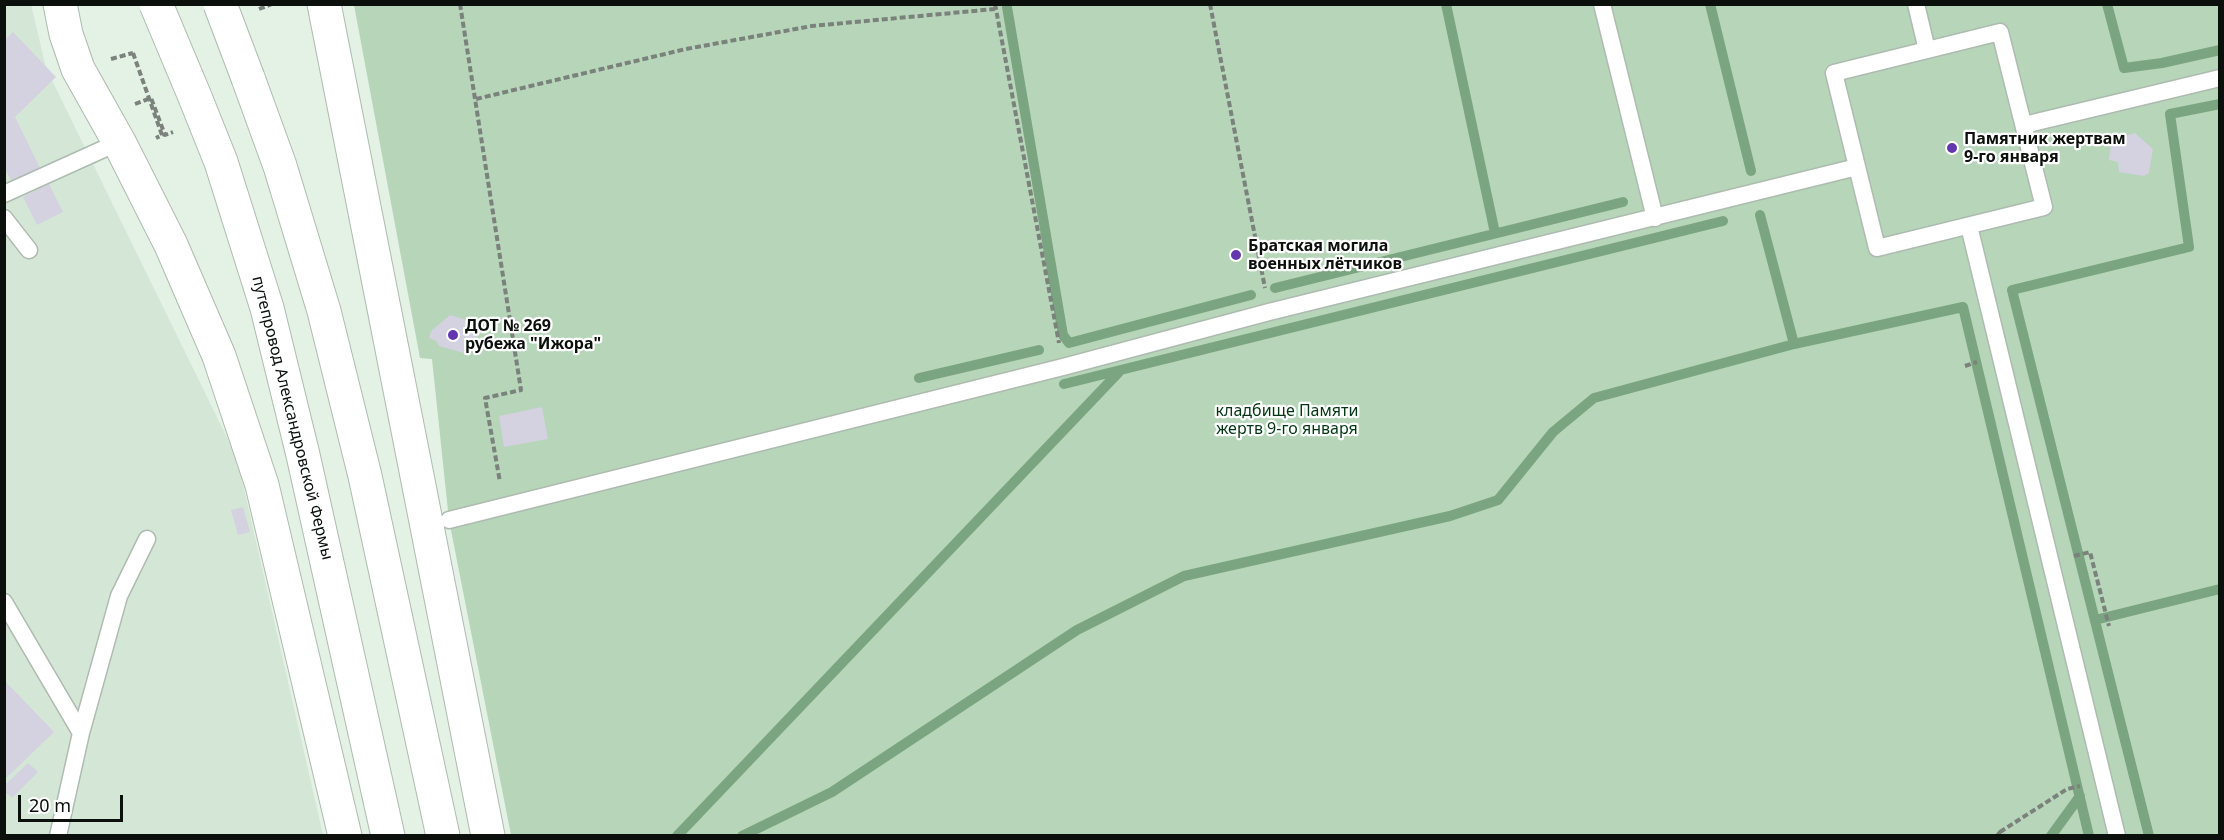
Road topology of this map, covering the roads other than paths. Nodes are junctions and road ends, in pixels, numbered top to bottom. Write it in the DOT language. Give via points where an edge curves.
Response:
graph roads {
  1 [pos="60,4"];
  2 [pos="156,4"];
  3 [pos="220,4"];
  4 [pos="324,4"];
  5 [pos="1602,4"];
  6 [pos="1916,4"];
  7 [pos="1927,50"];
  8 [pos="2220,78"];
  9 [pos="2024,125"];
  10 [pos="134,141"];
  11 [pos="1857,167"];
  12 [pos="4,194"];
  13 [pos="4,218"];
  14 [pos="1655,218"];
  15 [pos="1969,226"];
  16 [pos="29,250"];
  17 [pos="449,520"];
  18 [pos="147,539"];
  19 [pos="4,602"];
  20 [pos="81,733"];
  21 [pos="385,822"];
  22 [pos="58,836"];
  23 [pos="345,836"];
  24 [pos="443,836"];
  25 [pos="488,836"];
  26 [pos="2117,836"];
  1 -- 10 [label="street" via="78,69"];
  2 -- 21 [label="street, путепровод Александровской Фермы, bridge" via="221,162 267,308"];
  3 -- 24 [label="street, bridge" via="280,166 324,311 365,476"];
  4 -- 25 [label="street"];
  5 -- 14 [label="lane"];
  6 -- 7 [label="lane"];
  7 -- 9 [label="lane" via="2000,32"];
  7 -- 11 [label="lane" via="1834,73"];
  8 -- 9 [label="lane"];
  9 -- 15 [label="lane" via="2044,207"];
  10 -- 12 [label="lane"];
  10 -- 23 [label="street" via="171,245 219,356 262,485"];
  11 -- 14 [label="lane"];
  11 -- 15 [label="lane" via="1877,248"];
  13 -- 16 [label="lane"];
  14 -- 17 [label="lane"];
  15 -- 26 [label="lane"];
  18 -- 20 [label="lane" via="119,596"];
  19 -- 20 [label="lane"];
  20 -- 22 [label="lane"];
}
